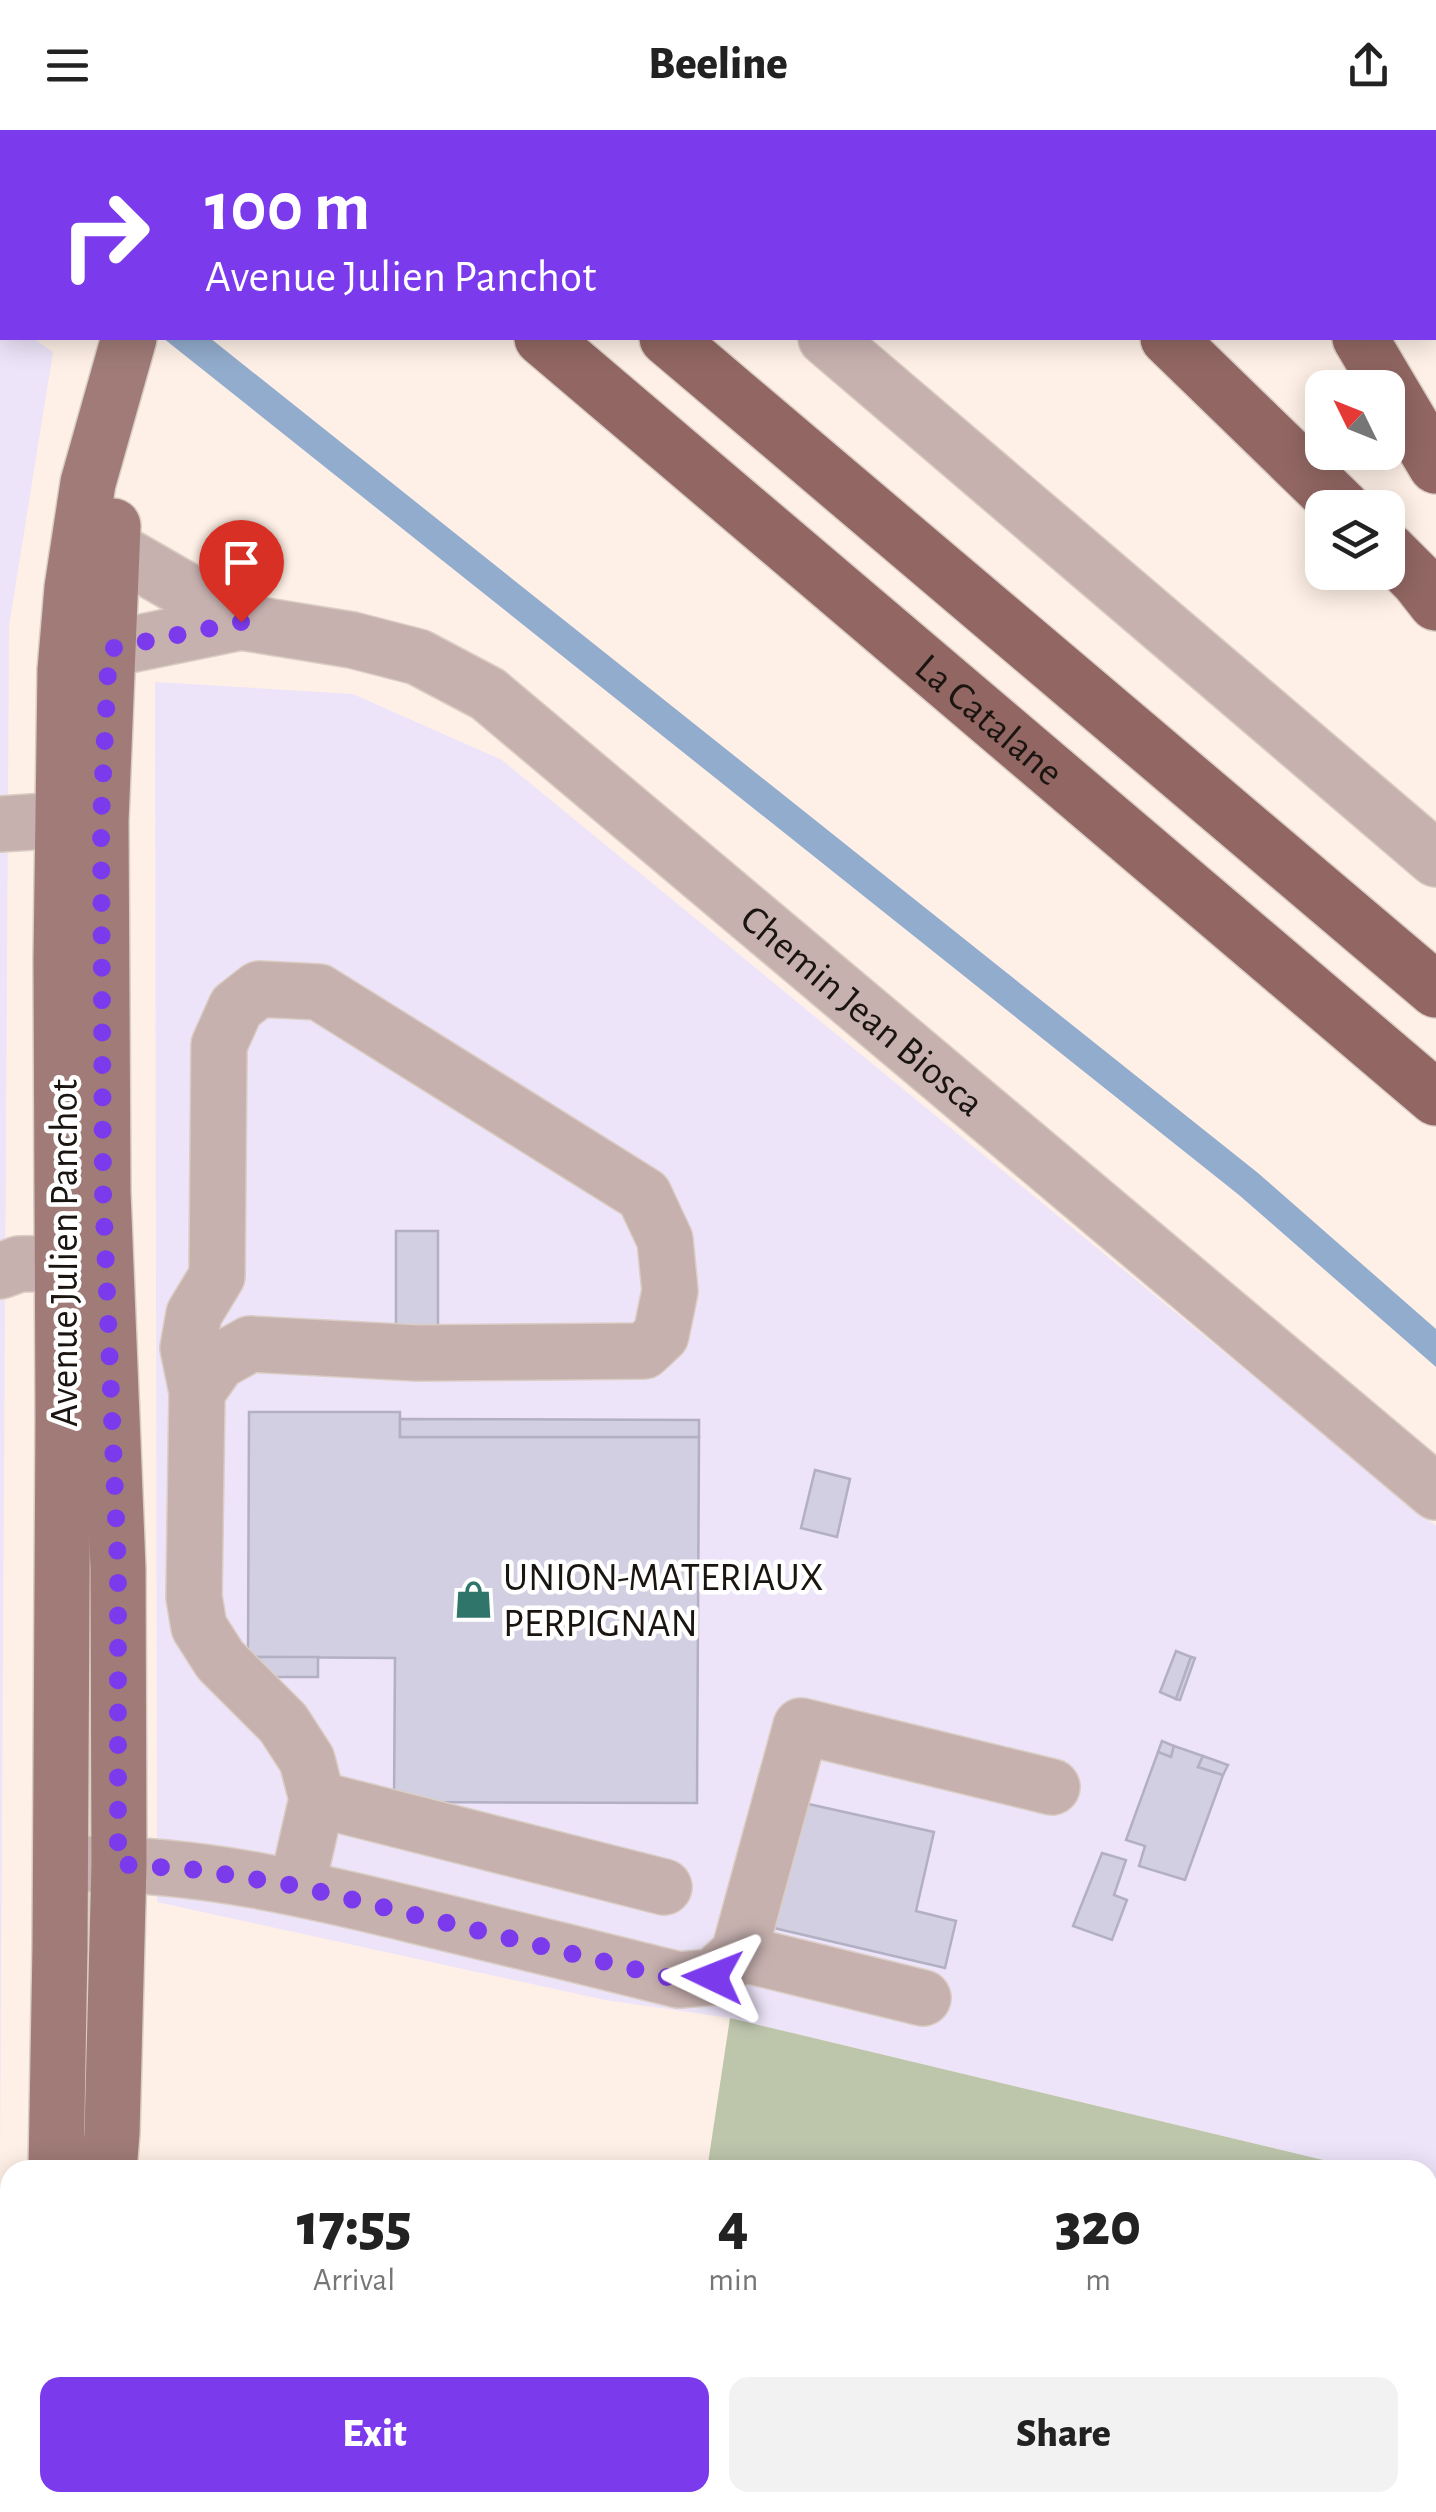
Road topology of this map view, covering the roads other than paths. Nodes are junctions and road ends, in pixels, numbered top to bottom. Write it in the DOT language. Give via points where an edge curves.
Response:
graph roads {
  1 [pos="128,340"];
  2 [pos="544,340"];
  3 [pos="669,340"];
  4 [pos="828,340"];
  5 [pos="1170,340"];
  6 [pos="1361,340"];
  7 [pos="1436,466"];
  8 [pos="88,484"];
  9 [pos="1325,490"];
  10 [pos="112,548"];
  11 [pos="1405,567"];
  12 [pos="88,597"];
  13 [pos="1436,602"];
  14 [pos="241,622"];
  15 [pos="87,659"];
  16 [pos="70,822"];
  17 [pos="0,824"];
  18 [pos="1436,859"];
  19 [pos="1436,990"];
  20 [pos="102,1006"];
  21 [pos="1436,1098"];
  22 [pos="103,1192"];
  23 [pos="73,1263"];
  24 [pos="0,1271"];
  25 [pos="217,1276"];
  26 [pos="250,1344"];
  27 [pos="110,1370"];
  28 [pos="197,1392"];
  29 [pos="63,1417"];
  30 [pos="1436,1492"];
  31 [pos="1052,1787"];
  32 [pos="318,1799"];
  33 [pos="102,1864"];
  34 [pos="297,1886"];
  35 [pos="664,1887"];
  36 [pos="60,1948"];
  37 [pos="739,1953"];
  38 [pos="922,1998"];
  39 [pos="56,2160"];
  40 [pos="110,2160"];
  1 -- 8 [label="main road, Avenue Julien Panchot"];
  1 -- 10 [label="main road, Avenue Julien Panchot"];
  2 -- 21 [label="highway, La Catalane"];
  3 -- 19 [label="highway, La Catalane"];
  4 -- 18 [label="street"];
  5 -- 9 [label="highway"];
  6 -- 7 [label="highway"];
  8 -- 12 [label="street"];
  8 -- 15 [label="main road, Avenue Julien Panchot" via="72,588"];
  10 -- 12 [label="street"];
  10 -- 14 [label="street, Chemin Jean Biosca"];
  10 -- 15 [label="main road, Avenue Julien Panchot"];
  11 -- 13 [label="highway"];
  12 -- 15 [label="street"];
  14 -- 15 [label="street, Chemin Jean Biosca"];
  14 -- 30 [label="street, Chemin Jean Biosca" via="418,657 488,694"];
  15 -- 16 [label="main road, Avenue Julien Panchot"];
  15 -- 20 [label="main road, Avenue Julien Panchot" via="101,820"];
  16 -- 17 [label="street"];
  16 -- 20 [label="street" via="80,918"];
  16 -- 23 [label="main road, Avenue Julien Panchot"];
  20 -- 22 [label="main road, Avenue Julien Panchot"];
  22 -- 23 [label="street"];
  22 -- 27 [label="main road, Avenue Julien Panchot"];
  23 -- 24 [label="street"];
  23 -- 27 [label="street"];
  23 -- 29 [label="main road, Avenue Julien Panchot"];
  25 -- 26 [label="street"];
  25 -- 26 [label="street" via="219,1045 236,1007 259,989 319,992 644,1195 665,1240 670,1291 661,1335 644,1351 417,1353"];
  25 -- 28 [label="street" via="194,1314 188,1348"];
  26 -- 28 [label="street" via="218,1362"];
  27 -- 33 [label="main road, Avenue Julien Panchot" via="118,1568"];
  28 -- 32 [label="street" via="199,1627 220,1660 283,1724 307,1760"];
  29 -- 33 [label="street" via="86,1512"];
  29 -- 36 [label="main road, Avenue Julien Panchot"];
  31 -- 37 [label="street" via="802,1726"];
  32 -- 34 [label="street"];
  32 -- 35 [label="street"];
  33 -- 34 [label="street"];
  33 -- 36 [label="street"];
  33 -- 40 [label="main road, Avenue Julien Panchot"];
  34 -- 37 [label="street" via="679,1980 713,1977"];
  36 -- 39 [label="main road, Avenue Julien Panchot"];
  37 -- 38 [label="street"];
}
